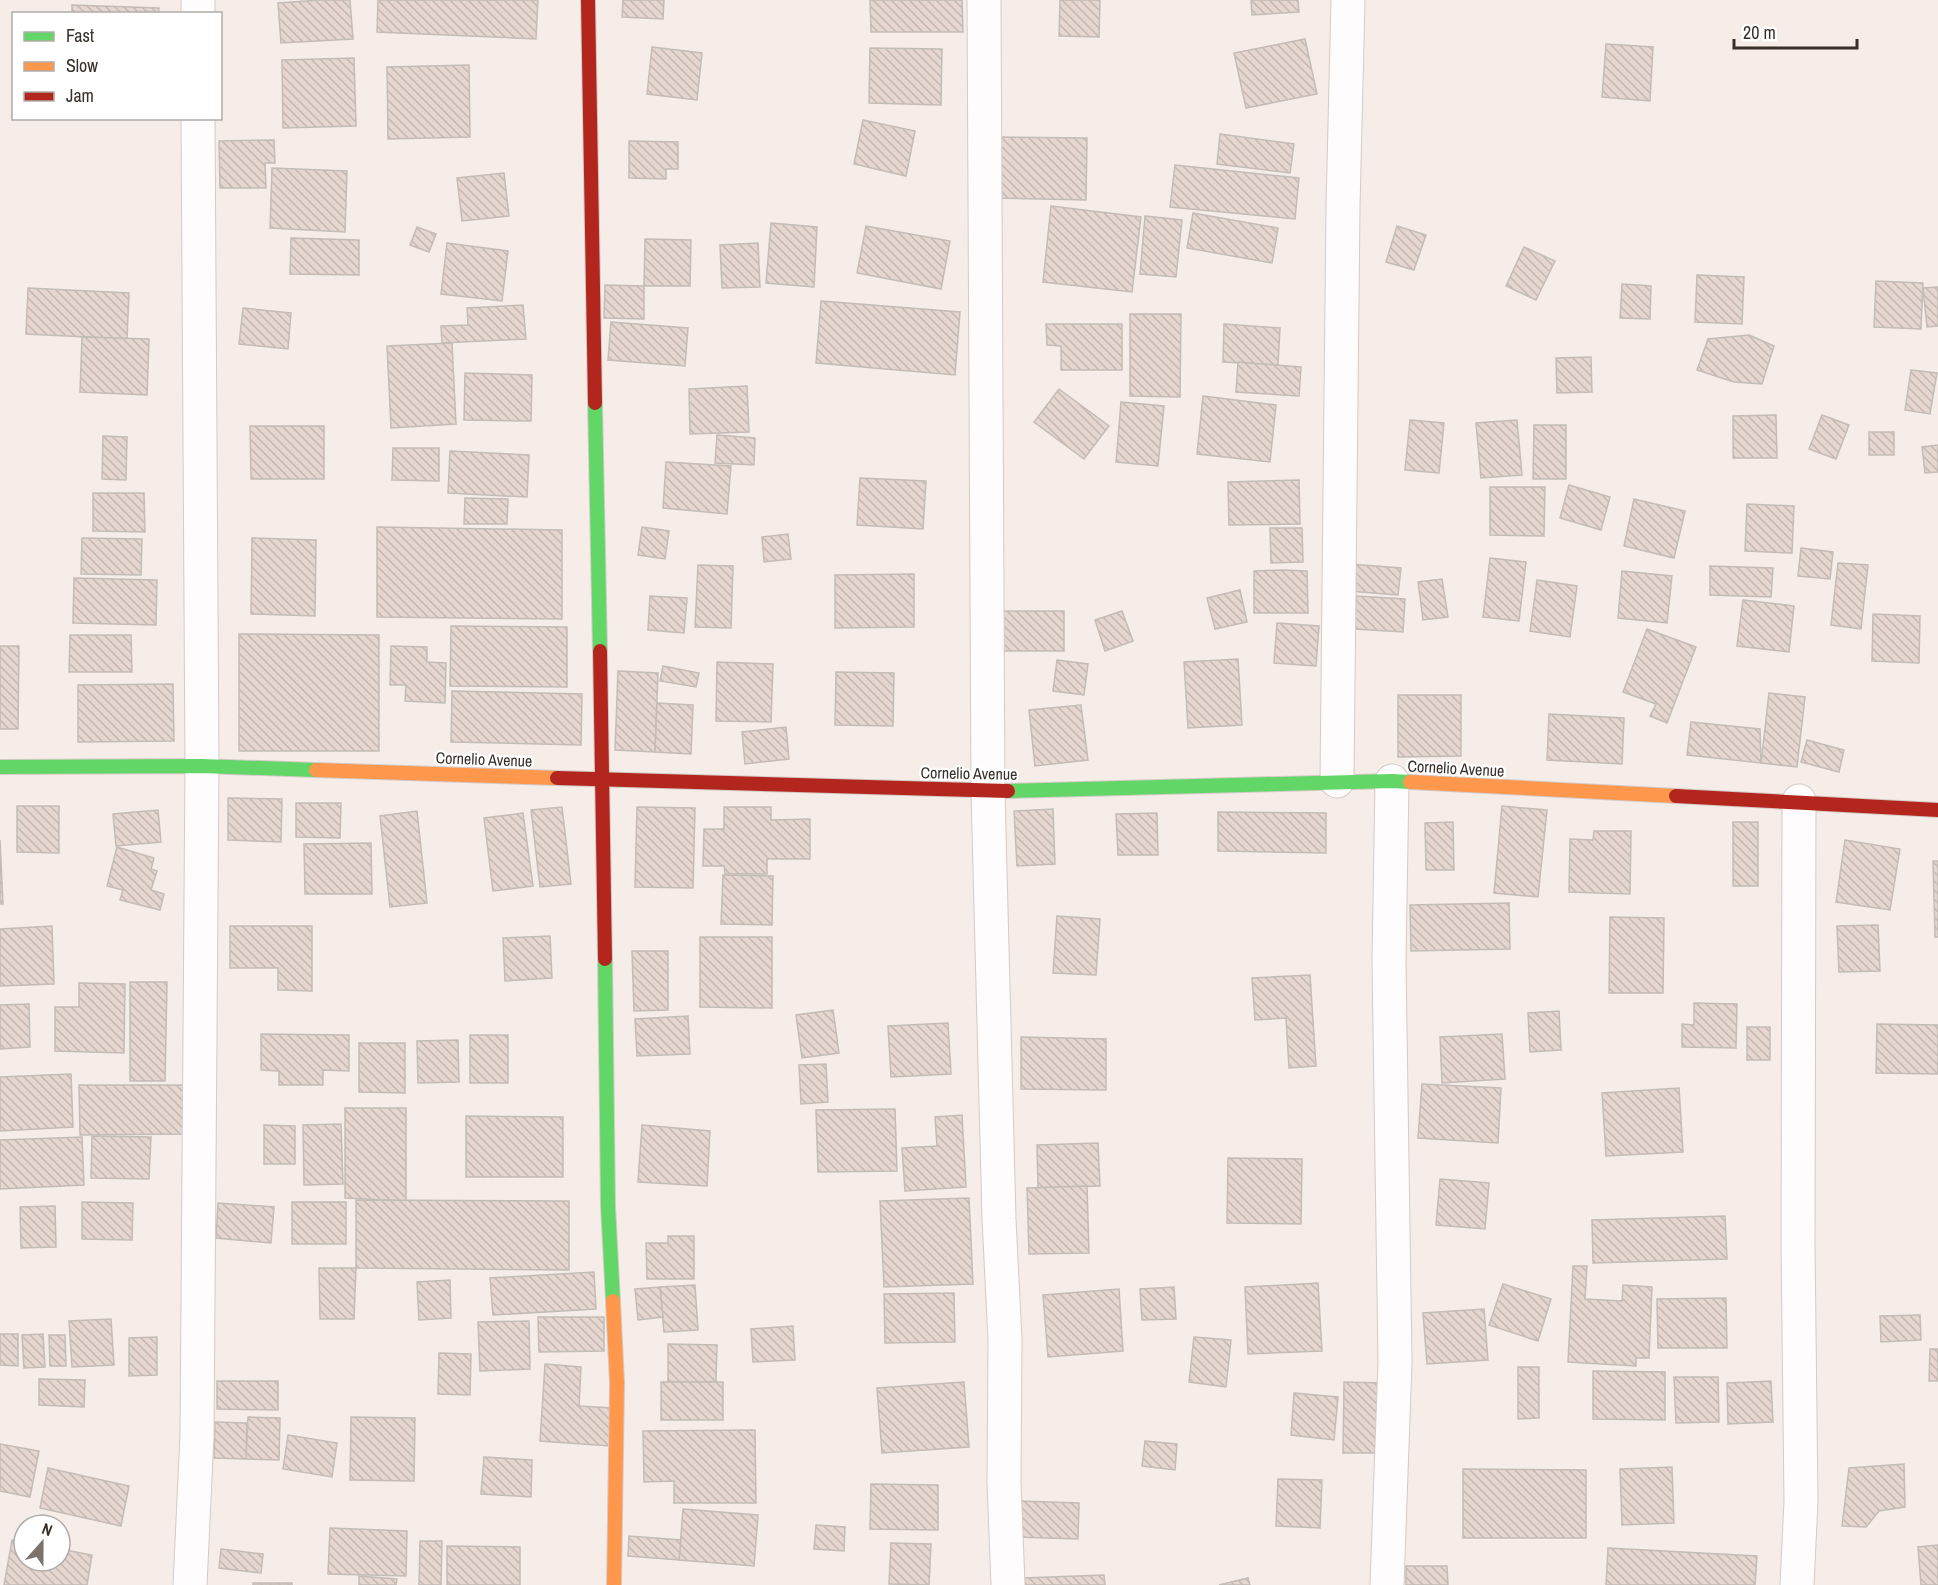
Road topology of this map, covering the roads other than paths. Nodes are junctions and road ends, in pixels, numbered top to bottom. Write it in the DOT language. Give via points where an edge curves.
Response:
graph roads {
  1 [pos="588,0"];
  2 [pos="984,0"];
  3 [pos="1348,0"];
  4 [pos="198,120"];
  5 [pos="202,766"];
  6 [pos="0,767"];
  7 [pos="603,779"];
  8 [pos="1337,781"];
  9 [pos="1392,781"];
  10 [pos="988,792"];
  11 [pos="1799,801"];
  12 [pos="1938,810"];
  13 [pos="190,1585"];
  14 [pos="614,1585"];
  15 [pos="1008,1585"];
  16 [pos="1387,1585"];
  17 [pos="1797,1585"];
  1 -- 7 [label="street"];
  2 -- 10 [label="street"];
  3 -- 8 [label="street"];
  4 -- 5 [label="street"];
  5 -- 6 [label="street, Cornelio Avenue"];
  5 -- 7 [label="street, Cornelio Avenue"];
  5 -- 13 [label="street" via="197,1435"];
  7 -- 10 [label="street, Cornelio Avenue"];
  7 -- 14 [label="street" via="608,1206 617,1383"];
  8 -- 9 [label="street, Cornelio Avenue"];
  8 -- 10 [label="street, Cornelio Avenue"];
  9 -- 11 [label="street, Cornelio Avenue"];
  9 -- 16 [label="street" via="1389,962 1395,1362"];
  10 -- 15 [label="street" via="1005,1340"];
  11 -- 12 [label="street, Cornelio Avenue"];
  11 -- 17 [label="street" via="1801,1501"];
}
